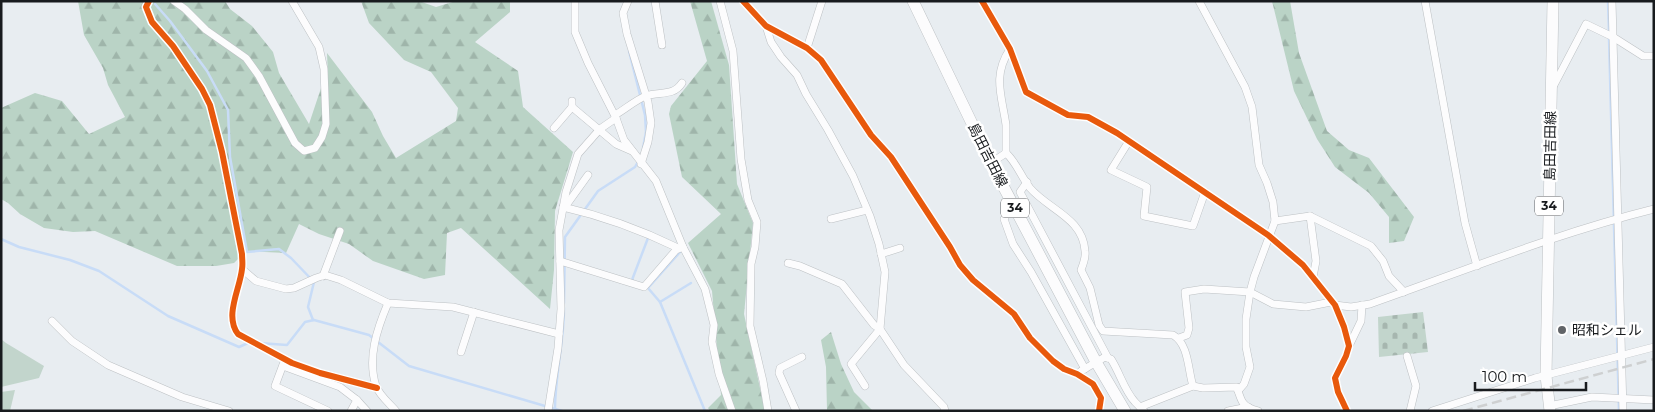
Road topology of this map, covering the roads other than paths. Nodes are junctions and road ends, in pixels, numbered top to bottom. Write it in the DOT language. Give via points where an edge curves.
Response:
graph roads {
  1 [pos="150,1"];
  2 [pos="174,1"];
  3 [pos="292,1"];
  4 [pos="575,1"];
  5 [pos="628,1"];
  6 [pos="655,1"];
  7 [pos="720,1"];
  8 [pos="743,1"];
  9 [pos="822,1"];
  10 [pos="913,1"];
  11 [pos="982,1"];
  12 [pos="1199,1"];
  13 [pos="1425,1"];
  14 [pos="1553,1"];
  15 [pos="1612,1"];
  16 [pos="766,26"];
  17 [pos="1613,37"];
  18 [pos="662,45"];
  19 [pos="807,48"];
  20 [pos="1010,49"];
  21 [pos="1654,56"];
  22 [pos="682,83"];
  23 [pos="1551,90"];
  24 [pos="645,96"];
  25 [pos="616,117"];
  26 [pos="554,128"];
  27 [pos="600,129"];
  28 [pos="1129,141"];
  29 [pos="1006,153"];
  30 [pos="634,154"];
  31 [pos="641,163"];
  32 [pos="990,163"];
  33 [pos="588,175"];
  34 [pos="1027,182"];
  35 [pos="1205,192"];
  36 [pos="1013,204"];
  37 [pos="564,207"];
  38 [pos="1654,209"];
  39 [pos="867,210"];
  40 [pos="1310,216"];
  41 [pos="1618,218"];
  42 [pos="831,219"];
  43 [pos="1275,221"];
  44 [pos="340,231"];
  45 [pos="1268,235"];
  46 [pos="1548,241"];
  47 [pos="681,248"];
  48 [pos="900,248"];
  49 [pos="881,254"];
  50 [pos="560,261"];
  51 [pos="788,264"];
  52 [pos="1477,266"];
  53 [pos="242,269"];
  54 [pos="319,277"];
  55 [pos="1313,277"];
  56 [pos="1250,292"];
  57 [pos="1404,292"];
  58 [pos="388,303"];
  59 [pos="1333,304"];
  60 [pos="1362,305"];
  61 [pos="474,312"];
  62 [pos="52,322"];
  63 [pos="880,329"];
  64 [pos="559,334"];
  65 [pos="1179,338"];
  66 [pos="1349,346"];
  67 [pos="1654,348"];
  68 [pos="461,352"];
  69 [pos="1407,356"];
  70 [pos="1622,356"];
  71 [pos="802,357"];
  72 [pos="1108,358"];
  73 [pos="1096,362"];
  74 [pos="284,363"];
  75 [pos="1085,369"];
  76 [pos="1077,374"];
  77 [pos="1546,376"];
  78 [pos="865,386"];
  79 [pos="1193,386"];
  80 [pos="377,388"];
  81 [pos="1238,391"];
  82 [pos="357,400"];
  83 [pos="1623,400"];
  84 [pos="1654,400"];
  85 [pos="1248,407"];
  86 [pos="1550,408"];
  87 [pos="1142,409"];
  88 [pos="229,411"];
  89 [pos="328,411"];
  90 [pos="351,411"];
  91 [pos="367,411"];
  92 [pos="396,411"];
  93 [pos="548,411"];
  94 [pos="732,411"];
  95 [pos="768,411"];
  96 [pos="796,411"];
  97 [pos="944,411"];
  98 [pos="1099,411"];
  99 [pos="1125,411"];
  100 [pos="1228,411"];
  101 [pos="1258,411"];
  102 [pos="1346,411"];
  103 [pos="1410,411"];
  104 [pos="1434,411"];
  105 [pos="1623,411"];
  1 -- 53 [label="street" via="146,6 152,22 173,46 210,105 234,206"];
  2 -- 3 [label="street" via="206,30 246,58 295,143 304,151 315,148 326,124 324,69 320,47"];
  4 -- 25 [label="street" via="575,32"];
  5 -- 24 [label="street" via="623,13"];
  6 -- 18 [label="street"];
  7 -- 95 [label="street" via="733,51 741,159 748,200 757,222 751,264 750,326"];
  8 -- 16 [label="street"];
  9 -- 19 [label="street"];
  10 -- 32 [label="main road, 島田吉田線 / 34"];
  11 -- 20 [label="street"];
  12 -- 43 [label="street" via="1245,87 1252,107 1259,165 1273,202"];
  13 -- 52 [label="street" via="1465,223"];
  14 -- 23 [label="main road, 島田吉田線 / 34"];
  15 -- 17 [label="street"];
  16 -- 19 [label="street"];
  16 -- 39 [label="street" via="772,42 797,75 828,130"];
  17 -- 21 [label="street" via="1643,56"];
  17 -- 23 [label="street" via="1586,24"];
  17 -- 41 [label="street"];
  19 -- 76 [label="street" via="821,60 871,135 891,157 973,280 1014,314 1030,338 1053,361"];
  20 -- 28 [label="street" via="1026,92 1068,115 1088,117"];
  20 -- 29 [label="street" via="1003,61 999,87 1006,126"];
  22 -- 24 [label="street" via="667,94"];
  23 -- 46 [label="main road, 島田吉田線 / 34"];
  24 -- 25 [label="street"];
  24 -- 31 [label="street" via="651,122"];
  25 -- 27 [label="street"];
  25 -- 30 [label="street" via="624,140"];
  26 -- 27 [label="street" via="572,104"];
  27 -- 30 [label="street" via="616,144"];
  27 -- 37 [label="street" via="578,154"];
  28 -- 35 [label="street"];
  28 -- 35 [label="street" via="1110,170 1147,187 1144,216 1193,226"];
  29 -- 32 [label="street"];
  29 -- 34 [label="street"];
  30 -- 31 [label="street"];
  31 -- 47 [label="street" via="656,182"];
  32 -- 36 [label="main road, 島田吉田線 / 34"];
  33 -- 37 [label="street"];
  34 -- 65 [label="street" via="1030,188 1070,219 1081,235 1086,253 1081,270 1090,288 1098,325 1103,331"];
  34 -- 72 [label="street" via="1020,192"];
  35 -- 45 [label="street"];
  36 -- 73 [label="main road, 島田吉田線 / 34"];
  36 -- 75 [label="street" via="1004,219 1013,244"];
  37 -- 47 [label="street"];
  37 -- 50 [label="street" via="559,230"];
  38 -- 41 [label="street"];
  39 -- 42 [label="street"];
  39 -- 49 [label="street"];
  40 -- 43 [label="street"];
  40 -- 55 [label="street" via="1316,261"];
  40 -- 57 [label="street" via="1371,246 1383,260 1389,276"];
  41 -- 46 [label="street"];
  41 -- 70 [label="street"];
  43 -- 45 [label="street"];
  44 -- 54 [label="street"];
  45 -- 55 [label="street"];
  45 -- 56 [label="street"];
  46 -- 52 [label="street"];
  46 -- 77 [label="main road, 島田吉田線 / 34"];
  47 -- 50 [label="street" via="646,285"];
  47 -- 94 [label="street" via="705,289 714,325 712,342 719,374"];
  48 -- 49 [label="street"];
  49 -- 63 [label="street" via="885,272"];
  50 -- 64 [label="street"];
  51 -- 63 [label="street" via="842,284"];
  52 -- 57 [label="street"];
  53 -- 54 [label="street" via="256,281 286,289"];
  53 -- 74 [label="street" via="232,314 233,328"];
  54 -- 58 [label="street" via="340,280"];
  55 -- 59 [label="street"];
  56 -- 59 [label="street" via="1274,304 1306,308"];
  56 -- 65 [label="street" via="1204,288 1185,292 1188,328 1187,335"];
  56 -- 81 [label="street" via="1246,319 1250,367"];
  57 -- 60 [label="street"];
  58 -- 61 [label="street" via="453,307"];
  58 -- 80 [label="street" via="376,334 373,362"];
  59 -- 60 [label="street"];
  59 -- 66 [label="street"];
  60 -- 66 [label="street" via="1361,321"];
  61 -- 64 [label="street"];
  61 -- 68 [label="street"];
  62 -- 88 [label="street" via="72,341 108,364 182,397"];
  63 -- 78 [label="street" via="851,364"];
  63 -- 97 [label="street" via="904,365 944,407"];
  64 -- 93 [label="street"];
  65 -- 79 [label="street"];
  66 -- 102 [label="street" via="1335,378"];
  67 -- 70 [label="street"];
  69 -- 103 [label="street" via="1416,386"];
  70 -- 77 [label="street"];
  70 -- 83 [label="street"];
  71 -- 96 [label="street" via="780,368 778,373"];
  72 -- 73 [label="street"];
  72 -- 87 [label="street"];
  73 -- 75 [label="street"];
  73 -- 99 [label="main road, 島田吉田線 / 34"];
  74 -- 80 [label="street"];
  74 -- 82 [label="street" via="340,387"];
  74 -- 89 [label="street" via="275,386"];
  75 -- 76 [label="street"];
  76 -- 98 [label="street" via="1093,384 1101,398"];
  77 -- 86 [label="main road, 島田吉田線 / 34"];
  77 -- 104 [label="street"];
  79 -- 81 [label="street" via="1237,387"];
  79 -- 87 [label="street"];
  80 -- 92 [label="street"];
  81 -- 85 [label="street" via="1242,403"];
  82 -- 90 [label="street"];
  82 -- 91 [label="street"];
  83 -- 84 [label="street"];
  83 -- 86 [label="street" via="1592,398"];
  83 -- 105 [label="street"];
  85 -- 100 [label="street"];
  85 -- 101 [label="street"];
}
